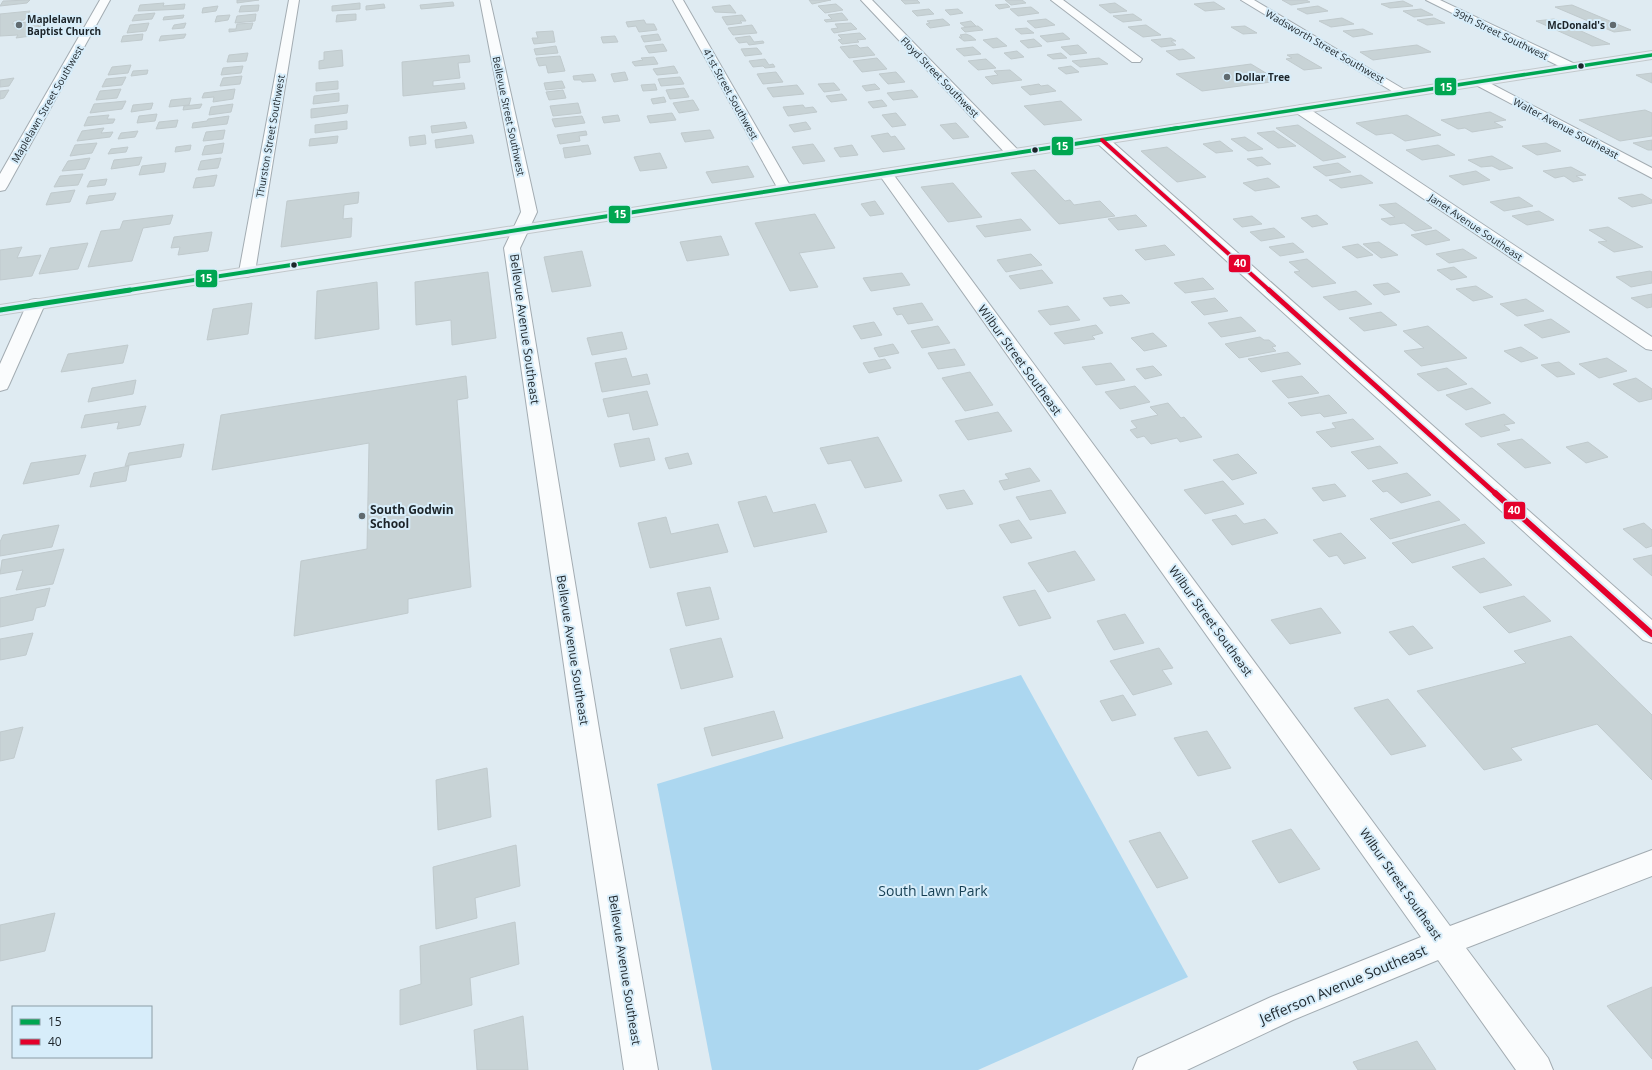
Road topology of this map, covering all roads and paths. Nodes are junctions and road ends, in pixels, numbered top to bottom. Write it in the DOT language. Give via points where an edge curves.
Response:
graph roads {
  1 [pos="105,0"];
  2 [pos="294,0"];
  3 [pos="485,0"];
  4 [pos="678,0"];
  5 [pos="866,0"];
  6 [pos="1056,0"];
  7 [pos="1246,0"];
  8 [pos="1431,0"];
  9 [pos="1650,56"];
  10 [pos="1136,59"];
  11 [pos="1571,67"];
  12 [pos="1480,82"];
  13 [pos="1404,93"];
  14 [pos="1300,110"];
  15 [pos="1102,140"];
  16 [pos="1014,154"];
  17 [pos="885,174"];
  18 [pos="1652,174"];
  19 [pos="0,187"];
  20 [pos="785,189"];
  21 [pos="519,230"];
  22 [pos="247,272"];
  23 [pos="36,304"];
  24 [pos="0,310"];
  25 [pos="1652,345"];
  26 [pos="0,385"];
  27 [pos="1652,634"];
  28 [pos="1652,863"];
  29 [pos="1443,943"];
  30 [pos="641,1070"];
  31 [pos="1150,1070"];
  32 [pos="1536,1070"];
  1 -- 19 [label="street, Maplelawn Street Southwest"];
  2 -- 22 [label="street, Thurston Street Southwest"];
  3 -- 21 [label="street, Bellevue Street Southwest" via="529,212"];
  4 -- 20 [label="street, 41st Street Southwest"];
  5 -- 16 [label="street, Floyd Street Southwest"];
  6 -- 10 [label="street"];
  7 -- 13 [label="street, Wadsworth Street Southwest"];
  8 -- 11 [label="street, 39th Street Southwest"];
  9 -- 11 [label="main road"];
  11 -- 12 [label="main road"];
  12 -- 13 [label="main road"];
  12 -- 18 [label="street, Walter Avenue Southeast"];
  13 -- 14 [label="main road"];
  14 -- 15 [label="main road"];
  14 -- 25 [label="street, Janet Avenue Southeast"];
  15 -- 16 [label="main road"];
  15 -- 27 [label="street"];
  16 -- 17 [label="main road"];
  17 -- 20 [label="main road"];
  17 -- 29 [label="street, Wilbur Street Southeast" via="1414,899"];
  20 -- 21 [label="main road"];
  21 -- 22 [label="main road"];
  21 -- 30 [label="street, Bellevue Avenue Southeast" via="512,248 515,270"];
  22 -- 23 [label="main road"];
  23 -- 24 [label="main road"];
  23 -- 26 [label="street"];
  28 -- 29 [label="street, Jefferson Avenue Southeast"];
  29 -- 31 [label="street, Jefferson Avenue Southeast" via="1282,1008"];
  29 -- 32 [label="street, Wilbur Street Southeast"];
}
